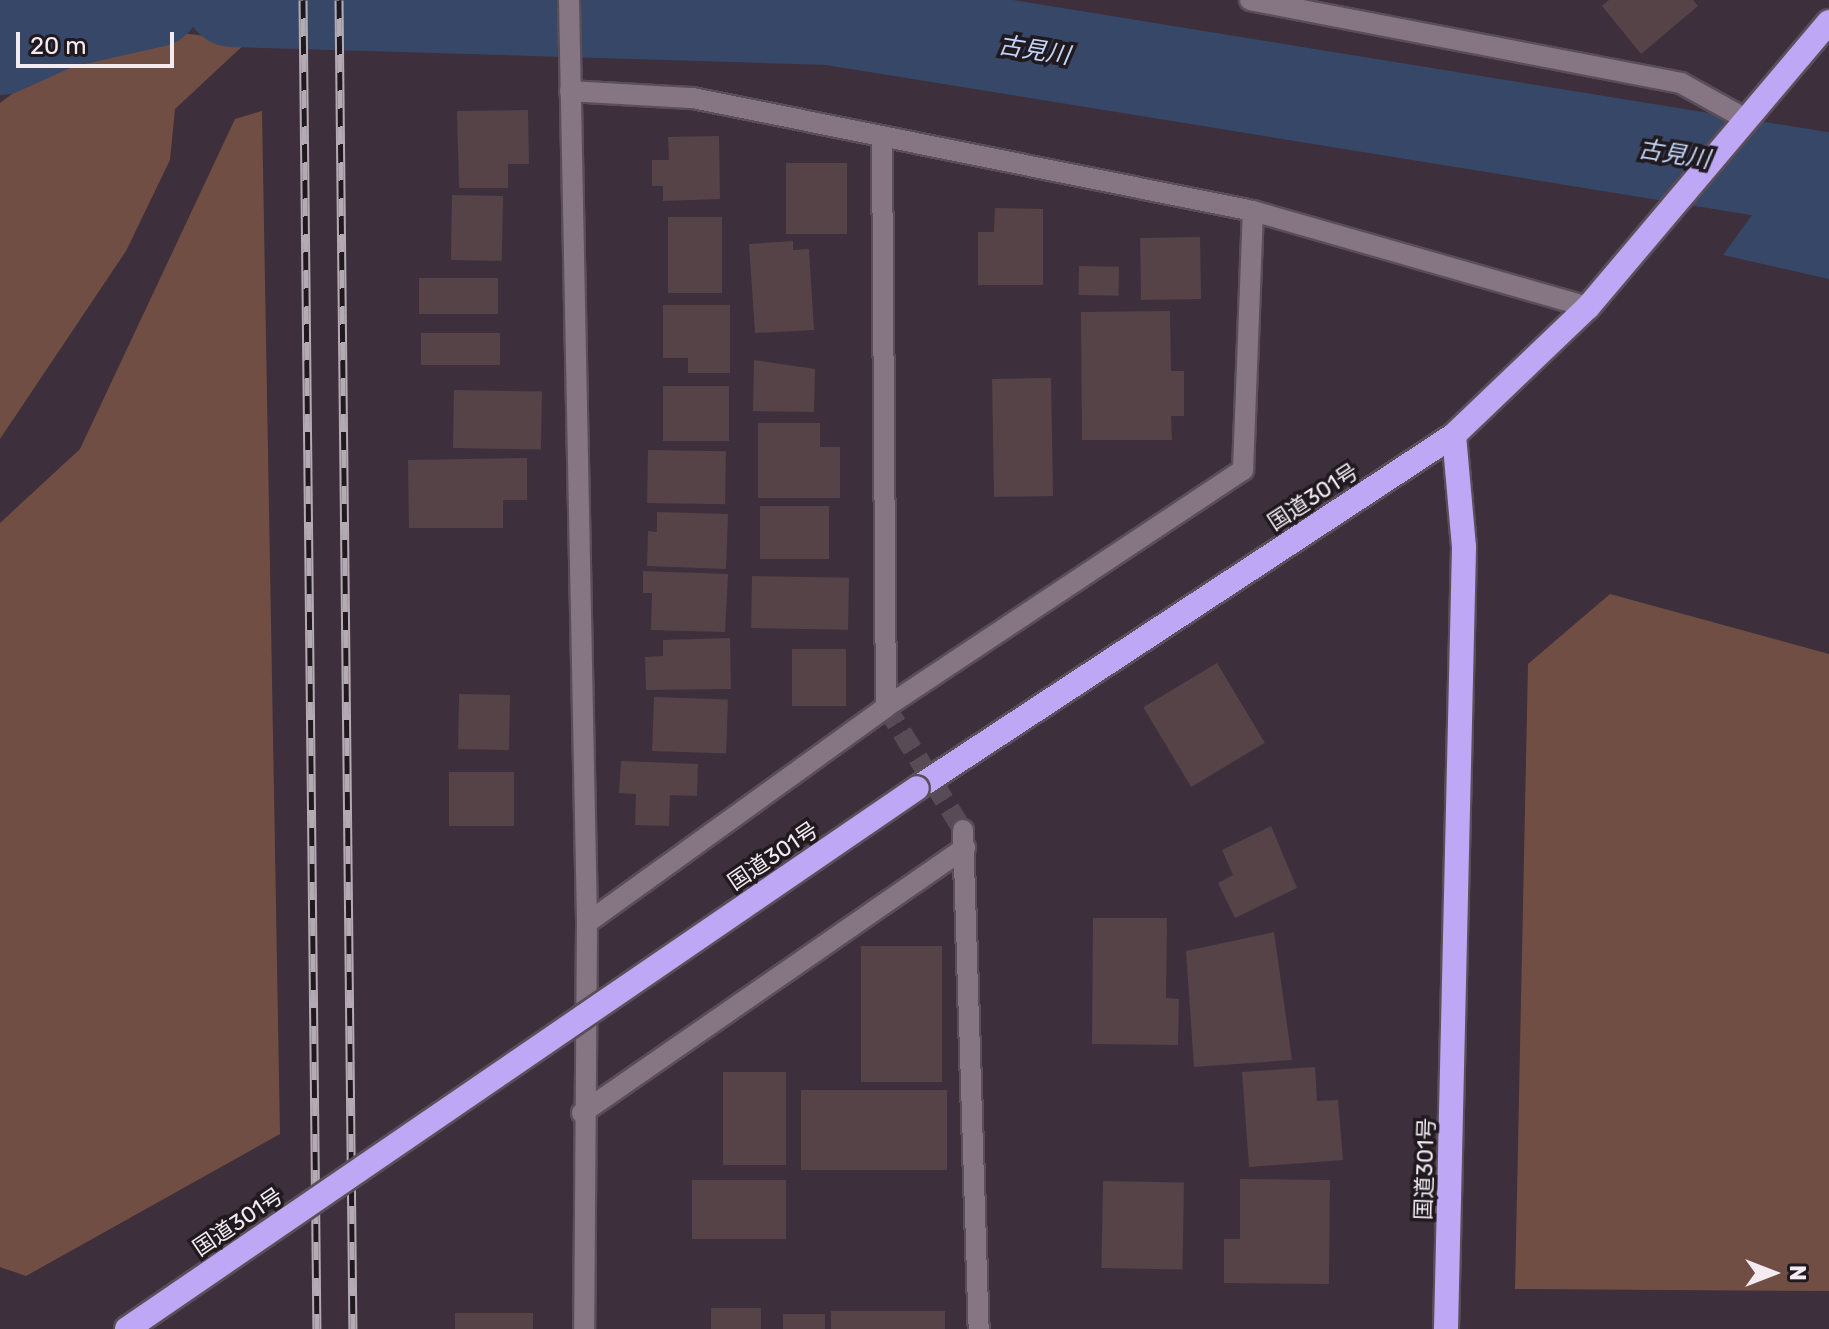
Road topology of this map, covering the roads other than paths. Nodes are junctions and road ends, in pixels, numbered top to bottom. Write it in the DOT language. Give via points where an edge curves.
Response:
graph roads {
  1 [pos="569,0"];
  2 [pos="1250,0"];
  3 [pos="1824,28"];
  4 [pos="570,91"];
  5 [pos="1746,119"];
  6 [pos="882,139"];
  7 [pos="1253,211"];
  8 [pos="1588,307"];
  9 [pos="1454,435"];
  10 [pos="886,707"];
  11 [pos="587,923"];
  12 [pos="582,1113"];
  13 [pos="127,1329"];
  14 [pos="584,1329"];
  15 [pos="979,1329"];
  16 [pos="1446,1329"];
  1 -- 4 [label="street"];
  2 -- 5 [label="street" via="1681,83"];
  3 -- 5 [label="highway, 国道301号"];
  4 -- 6 [label="street" via="693,98"];
  4 -- 11 [label="street"];
  5 -- 8 [label="highway, 国道301号"];
  6 -- 7 [label="street"];
  6 -- 10 [label="street"];
  7 -- 8 [label="street"];
  7 -- 10 [label="street" via="1243,470"];
  8 -- 9 [label="highway, 国道301号"];
  9 -- 13 [label="highway, 国道301号, bridge" via="917,788"];
  9 -- 16 [label="highway, 国道301号" via="1464,547"];
  10 -- 11 [label="street"];
  11 -- 12 [label="street"];
  12 -- 14 [label="street"];
  12 -- 15 [label="street" via="964,839"];
}
